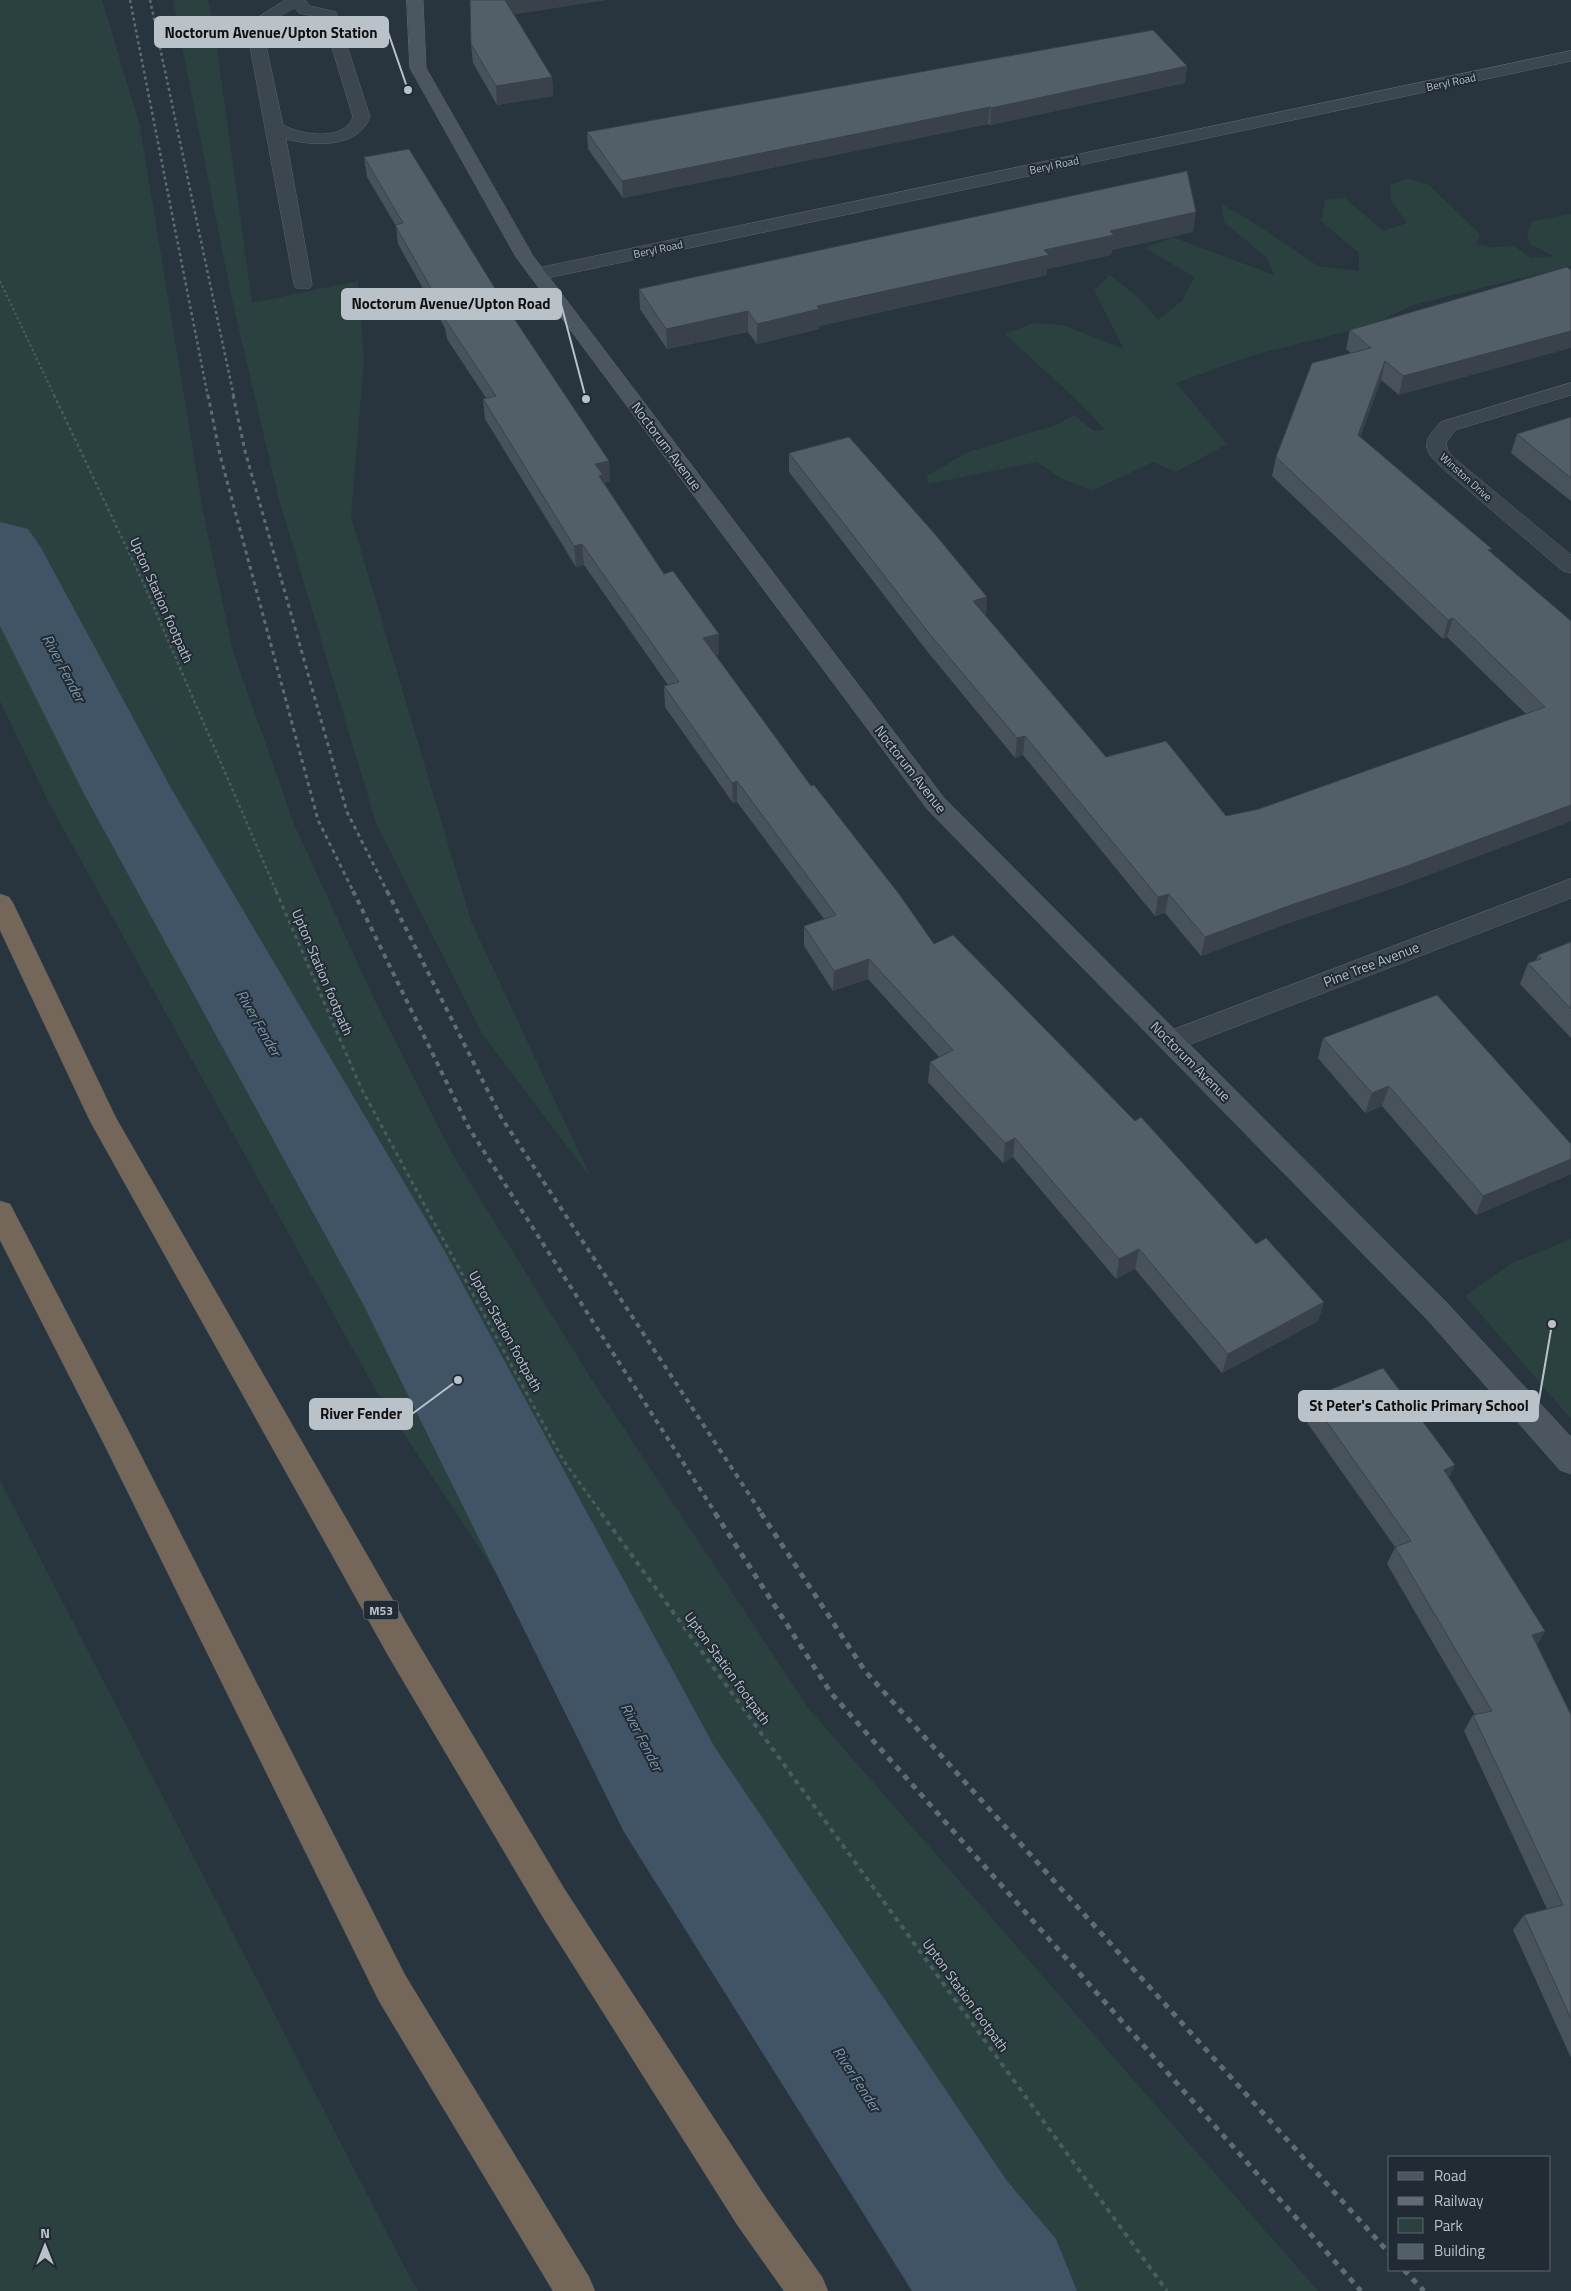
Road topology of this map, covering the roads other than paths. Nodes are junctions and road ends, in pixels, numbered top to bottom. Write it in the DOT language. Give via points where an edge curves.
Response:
graph roads {
  1 [pos="297,0"];
  2 [pos="415,0"];
  3 [pos="1571,56"];
  4 [pos="275,128"];
  5 [pos="538,274"];
  6 [pos="303,284"];
  7 [pos="1571,389"];
  8 [pos="1571,566"];
  9 [pos="1571,888"];
  10 [pos="0,903"];
  11 [pos="1171,1040"];
  12 [pos="0,1212"];
  13 [pos="1571,1461"];
  14 [pos="574,2291"];
  15 [pos="808,2291"];
  1 -- 4 [label="street" via="254,25"];
  1 -- 4 [label="street" via="305,10 330,15 362,119 348,132 321,140 293,138"];
  2 -- 5 [label="street, Noctorum Avenue" via="418,68 525,257"];
  3 -- 5 [label="street, Beryl Road"];
  4 -- 6 [label="street"];
  5 -- 11 [label="street, Noctorum Avenue" via="936,804"];
  7 -- 8 [label="street, Winston Drive" via="1448,426 1436,439 1439,455"];
  9 -- 11 [label="street, Pine Tree Avenue"];
  10 -- 15 [label="highway, M53" via="104,1121 401,1646 553,1902 752,2212"];
  11 -- 13 [label="street, Noctorum Avenue" via="1436,1310"];
  12 -- 14 [label="highway" via="121,1445 392,1988"];
}
